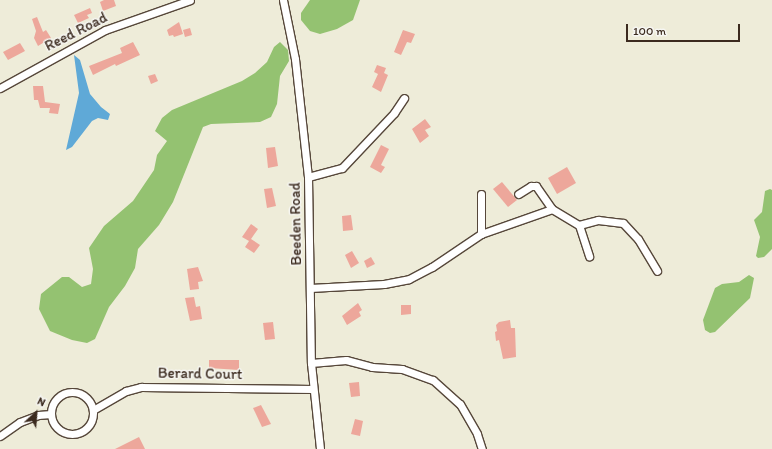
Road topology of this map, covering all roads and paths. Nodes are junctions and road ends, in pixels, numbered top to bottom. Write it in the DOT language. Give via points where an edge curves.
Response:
graph roads {
  1 [pos="190,0"];
  2 [pos="283,0"];
  3 [pos="0,88"];
  4 [pos="404,98"];
  5 [pos="308,177"];
  6 [pos="481,194"];
  7 [pos="518,194"];
  8 [pos="552,209"];
  9 [pos="579,225"];
  10 [pos="481,234"];
  11 [pos="588,256"];
  12 [pos="657,271"];
  13 [pos="310,288"];
  14 [pos="311,363"];
  15 [pos="313,388"];
  16 [pos="93,410"];
  17 [pos="51,414"];
  18 [pos="0,436"];
  19 [pos="320,449"];
  20 [pos="482,449"];
  1 -- 3 [label="street, Reed Road" via="105,30"];
  2 -- 5 [label="street, Beeden Road" via="295,59"];
  4 -- 5 [label="street" via="394,114 342,168"];
  5 -- 13 [label="street, Beeden Road"];
  6 -- 10 [label="street"];
  7 -- 8 [label="street" via="531,186 536,186"];
  8 -- 9 [label="street"];
  8 -- 10 [label="street"];
  9 -- 11 [label="street"];
  9 -- 12 [label="street" via="598,220 623,223 638,239"];
  10 -- 13 [label="street" via="432,267 409,278 384,284"];
  13 -- 14 [label="street, Beeden Road"];
  14 -- 15 [label="street, Beeden Road"];
  14 -- 20 [label="street" via="346,360 372,367 402,369 433,380 460,404 477,434"];
  15 -- 16 [label="street, Berard Court" via="141,387 126,390"];
  15 -- 19 [label="street, Beeden Road"];
  16 -- 17 [label="street" via="84,396 73,392 57,398"];
  16 -- 17 [label="street" via="88,427 71,434 55,426"];
  17 -- 18 [label="street" via="38,415 20,422"];
}
